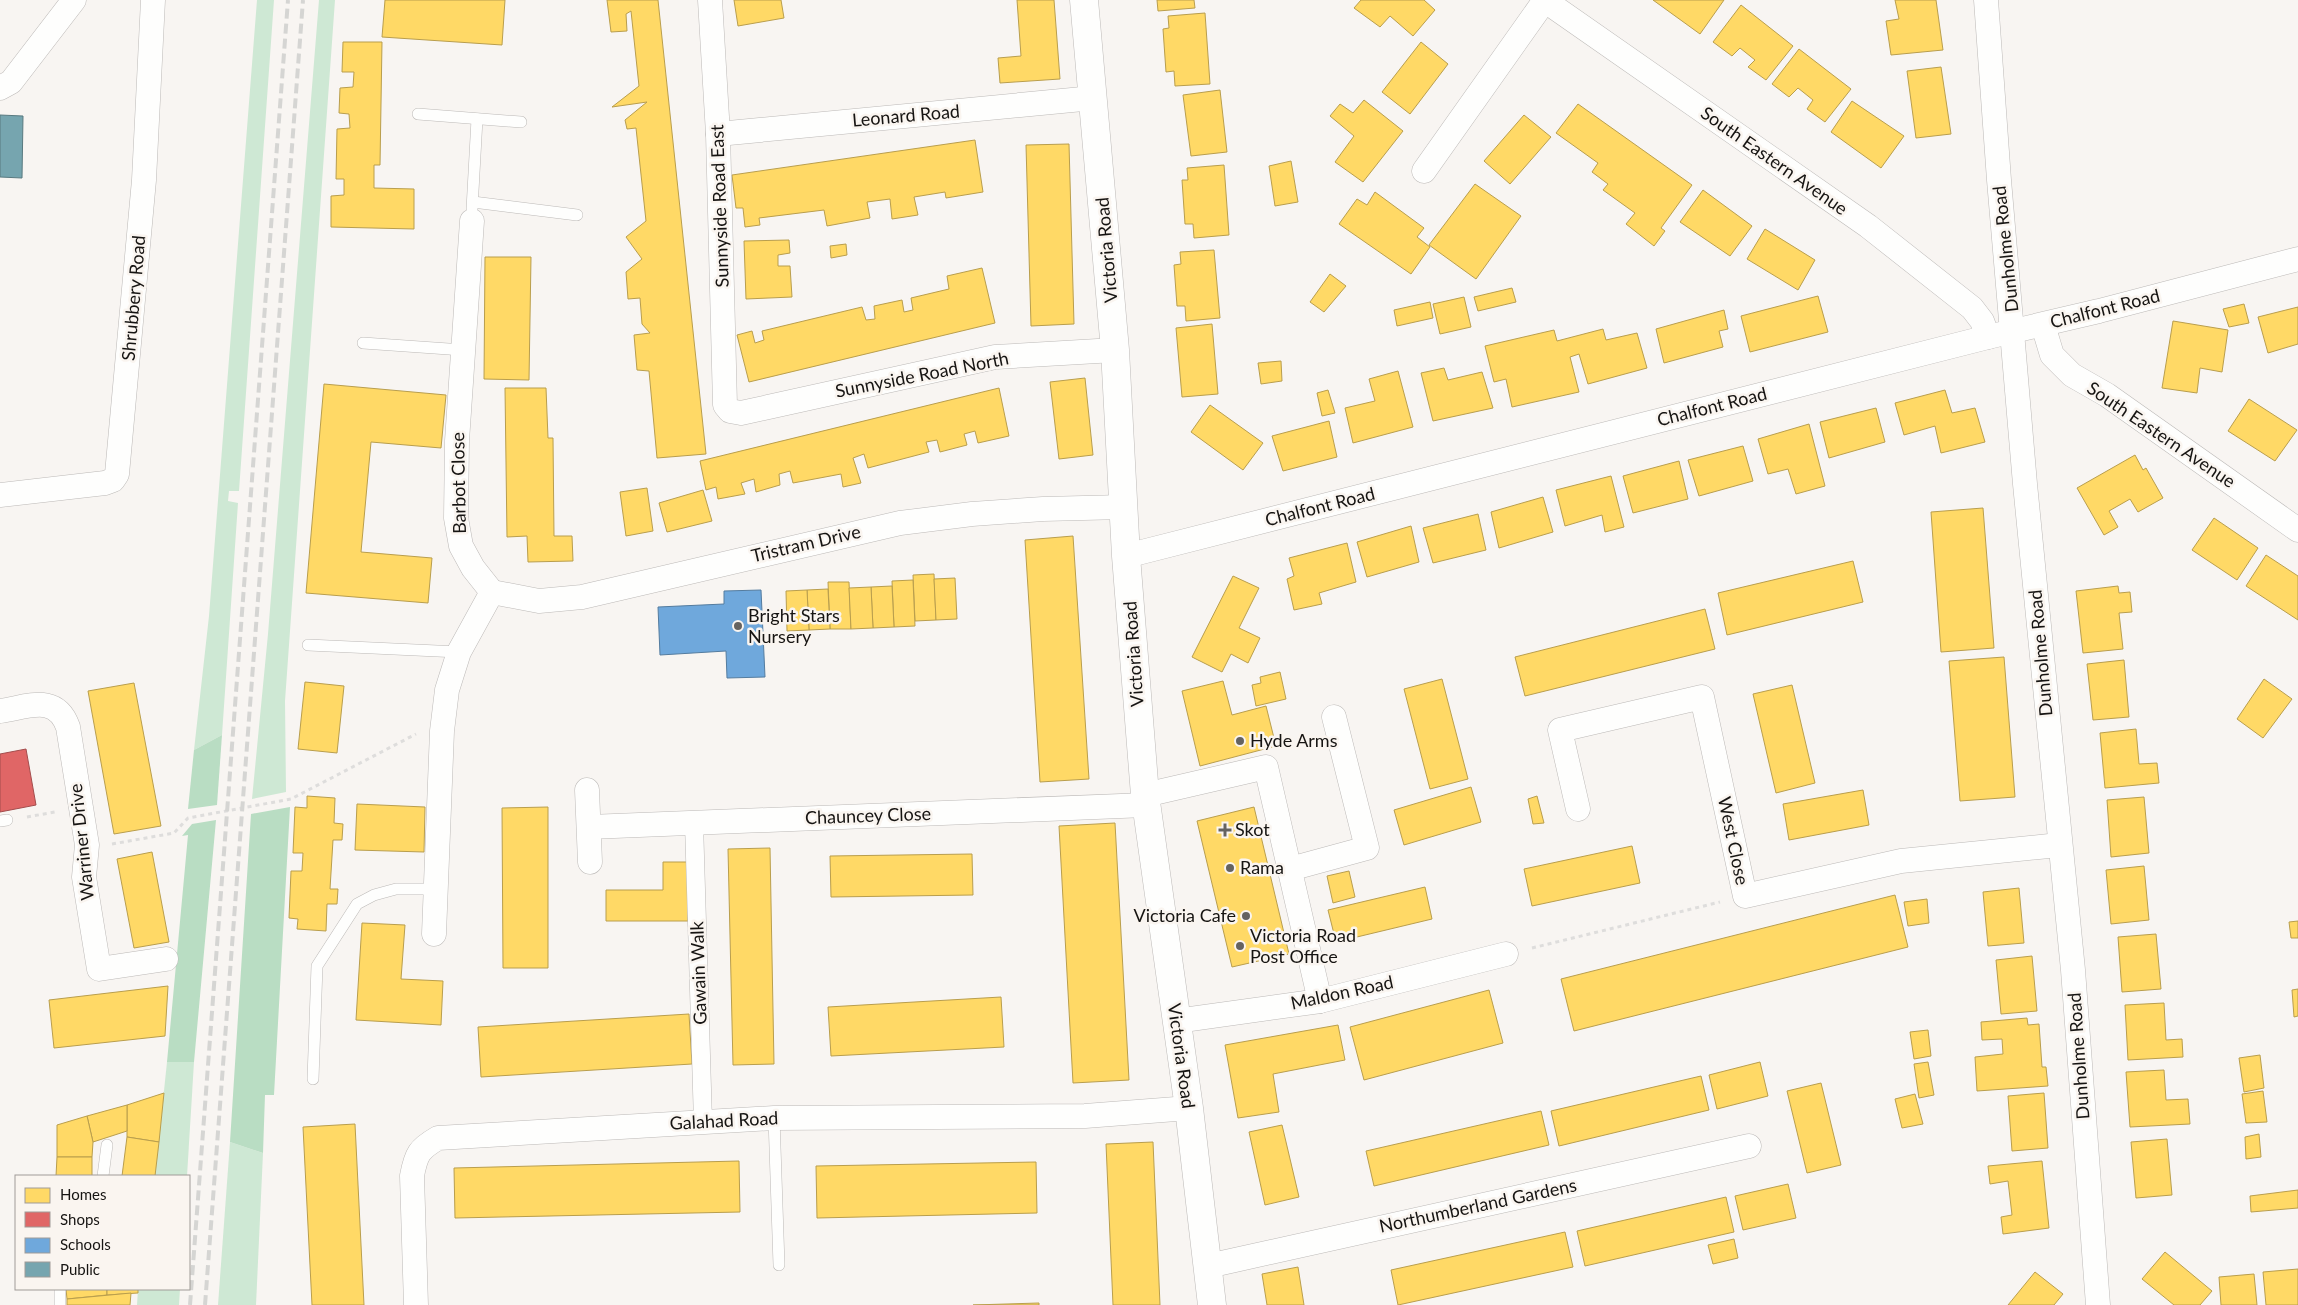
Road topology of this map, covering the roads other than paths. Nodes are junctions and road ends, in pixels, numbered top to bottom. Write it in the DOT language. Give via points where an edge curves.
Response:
graph roads {
  1 [pos="74,0"];
  2 [pos="153,0"];
  3 [pos="710,0"];
  4 [pos="1084,0"];
  5 [pos="1545,0"];
  6 [pos="1986,0"];
  7 [pos="0,88"];
  8 [pos="1094,98"];
  9 [pos="418,114"];
  10 [pos="477,119"];
  11 [pos="520,122"];
  12 [pos="718,134"];
  13 [pos="1424,171"];
  14 [pos="472,212"];
  15 [pos="577,215"];
  16 [pos="2298,259"];
  17 [pos="2043,325"];
  18 [pos="2014,332"];
  19 [pos="1988,337"];
  20 [pos="363,343"];
  21 [pos="463,350"];
  22 [pos="1115,350"];
  23 [pos="730,411"];
  24 [pos="0,495"];
  25 [pos="1124,507"];
  26 [pos="2298,530"];
  27 [pos="1126,556"];
  28 [pos="492,592"];
  29 [pos="308,645"];
  30 [pos="459,652"];
  31 [pos="0,712"];
  32 [pos="1334,717"];
  33 [pos="587,790"];
  34 [pos="1146,800"];
  35 [pos="1578,809"];
  36 [pos="694,823"];
  37 [pos="589,827"];
  38 [pos="2059,845"];
  39 [pos="590,862"];
  40 [pos="1290,869"];
  41 [pos="436,889"];
  42 [pos="434,934"];
  43 [pos="1506,954"];
  44 [pos="166,959"];
  45 [pos="1320,1001"];
  46 [pos="1176,1020"];
  47 [pos="313,1079"];
  48 [pos="1188,1108"];
  49 [pos="774,1118"];
  50 [pos="704,1122"];
  51 [pos="107,1145"];
  52 [pos="1749,1146"];
  53 [pos="103,1175"];
  54 [pos="779,1266"];
  55 [pos="1208,1266"];
  56 [pos="60,1290"];
  57 [pos="60,1305"];
  58 [pos="416,1305"];
  59 [pos="1212,1305"];
  60 [pos="2098,1305"];
  1 -- 7 [label="street" via="11,82"];
  2 -- 24 [label="street, Shrubbery Road" via="144,180 117,474 105,483"];
  3 -- 12 [label="street, Sunnyside Road East"];
  4 -- 8 [label="street, Victoria Road"];
  5 -- 13 [label="street"];
  5 -- 19 [label="street, South Eastern Avenue" via="1868,226 1972,308"];
  6 -- 18 [label="street, Dunholme Road"];
  8 -- 12 [label="street, Leonard Road"];
  8 -- 22 [label="street, Victoria Road"];
  9 -- 10 [label="lane"];
  10 -- 11 [label="lane"];
  10 -- 14 [label="lane"];
  12 -- 23 [label="street, Sunnyside Road East" via="725,405"];
  14 -- 15 [label="lane"];
  14 -- 21 [label="street, Barbot Close"];
  16 -- 17 [label="street, Chalfont Road"];
  17 -- 18 [label="street, Chalfont Road"];
  17 -- 26 [label="street, South Eastern Avenue" via="2052,355 2072,375 2106,395"];
  18 -- 19 [label="street, Chalfont Road"];
  18 -- 38 [label="street, Dunholme Road"];
  19 -- 27 [label="street, Chalfont Road"];
  20 -- 21 [label="lane"];
  21 -- 28 [label="street, Barbot Close" via="456,518 461,546"];
  22 -- 23 [label="street, Sunnyside Road North" via="995,358 741,413"];
  22 -- 25 [label="street, Victoria Road"];
  25 -- 27 [label="street, Victoria Road"];
  25 -- 28 [label="street, Tristram Drive" via="1007,511 900,523 582,598 539,601"];
  27 -- 34 [label="street, Victoria Road"];
  28 -- 30 [label="street"];
  29 -- 30 [label="lane"];
  30 -- 41 [label="street" via="447,690 442,731"];
  31 -- 44 [label="street, Warriner Drive" via="46,704 64,716 87,845 84,877 99,968"];
  32 -- 40 [label="street" via="1367,848"];
  33 -- 37 [label="street"];
  34 -- 36 [label="street, Chauncey Close"];
  34 -- 40 [label="street, Chauncey Close" via="1266,767"];
  34 -- 46 [label="street, Victoria Road"];
  35 -- 38 [label="street, West Close" via="1560,730 1702,696 1745,896 1902,861"];
  36 -- 37 [label="street, Chauncey Close"];
  36 -- 50 [label="street, Gawain Walk"];
  37 -- 39 [label="street"];
  38 -- 60 [label="street, Dunholme Road" via="2073,970"];
  40 -- 45 [label="street"];
  41 -- 42 [label="street"];
  41 -- 47 [label="lane" via="396,889 374,894 357,904 317,966"];
  43 -- 45 [label="street, Maldon Road"];
  45 -- 46 [label="street, Maldon Road"];
  46 -- 48 [label="street, Victoria Road"];
  48 -- 49 [label="street, Galahad Road" via="1084,1116"];
  48 -- 55 [label="street, Victoria Road"];
  49 -- 50 [label="street, Galahad Road"];
  49 -- 54 [label="lane"];
  50 -- 58 [label="street, Galahad Road" via="438,1138 423,1147 415,1159 412,1176"];
  51 -- 53 [label="lane"];
  52 -- 55 [label="street, Northumberland Gardens"];
  55 -- 59 [label="street, Victoria Road"];
  56 -- 57 [label="lane"];
}
